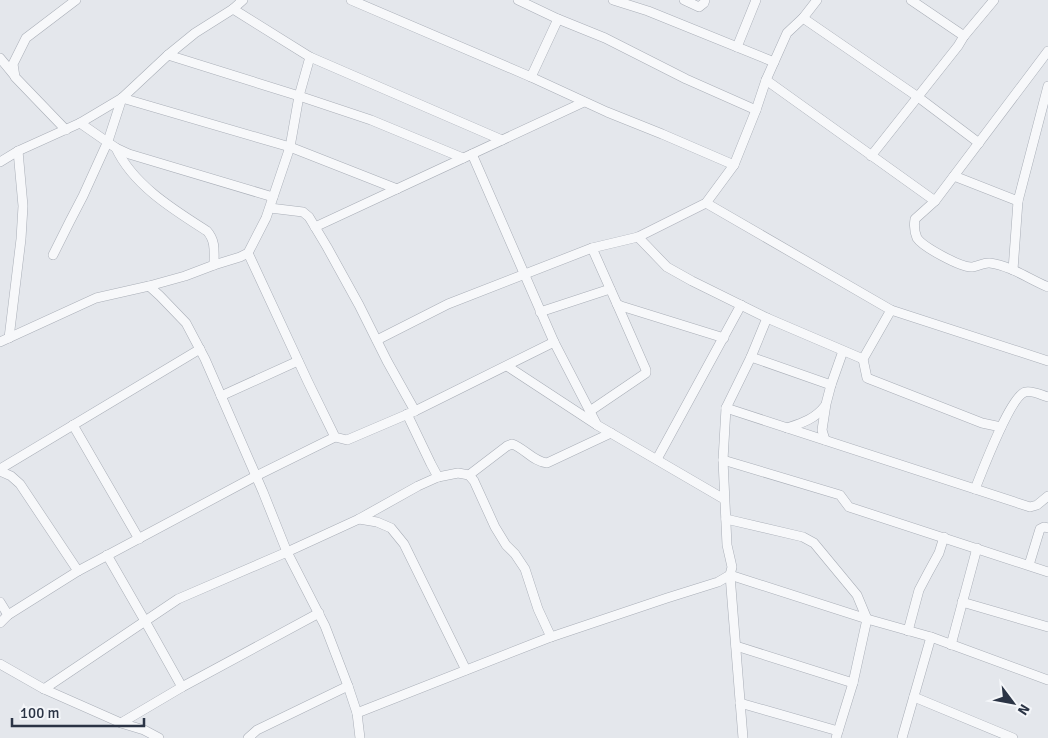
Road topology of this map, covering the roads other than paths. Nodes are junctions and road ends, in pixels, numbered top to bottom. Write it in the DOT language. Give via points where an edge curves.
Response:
graph roads {
  1 [pos="76,0"];
  2 [pos="243,0"];
  3 [pos="351,0"];
  4 [pos="518,0"];
  5 [pos="613,0"];
  6 [pos="684,0"];
  7 [pos="705,0"];
  8 [pos="756,0"];
  9 [pos="817,0"];
  10 [pos="911,0"];
  11 [pos="994,0"];
  12 [pos="233,9"];
  13 [pos="558,18"];
  14 [pos="803,18"];
  15 [pos="964,36"];
  16 [pos="737,47"];
  17 [pos="1048,51"];
  18 [pos="168,55"];
  19 [pos="310,57"];
  20 [pos="0,58"];
  21 [pos="774,62"];
  22 [pos="15,76"];
  23 [pos="531,77"];
  24 [pos="766,80"];
  25 [pos="1048,86"];
  26 [pos="300,96"];
  27 [pos="918,97"];
  28 [pos="122,98"];
  29 [pos="584,102"];
  30 [pos="756,110"];
  31 [pos="80,124"];
  32 [pos="66,130"];
  33 [pos="502,140"];
  34 [pos="108,141"];
  35 [pos="979,143"];
  36 [pos="290,147"];
  37 [pos="116,148"];
  38 [pos="18,152"];
  39 [pos="472,154"];
  40 [pos="871,156"];
  41 [pos="463,158"];
  42 [pos="0,162"];
  43 [pos="734,165"];
  44 [pos="954,176"];
  45 [pos="397,189"];
  46 [pos="273,197"];
  47 [pos="935,201"];
  48 [pos="1018,201"];
  49 [pos="706,203"];
  50 [pos="270,208"];
  51 [pos="315,227"];
  52 [pos="638,237"];
  53 [pos="592,248"];
  54 [pos="248,253"];
  55 [pos="53,255"];
  56 [pos="214,265"];
  57 [pos="1013,270"];
  58 [pos="525,274"];
  59 [pos="149,286"];
  60 [pos="1048,287"];
  61 [pos="610,289"];
  62 [pos="617,304"];
  63 [pos="741,306"];
  64 [pos="891,310"];
  65 [pos="540,312"];
  66 [pos="767,318"];
  67 [pos="724,338"];
  68 [pos="4,340"];
  69 [pos="377,340"];
  70 [pos="554,342"];
  71 [pos="200,348"];
  72 [pos="843,351"];
  73 [pos="751,357"];
  74 [pos="863,359"];
  75 [pos="298,361"];
  76 [pos="1048,361"];
  77 [pos="506,366"];
  78 [pos="831,385"];
  79 [pos="221,396"];
  80 [pos="1048,396"];
  81 [pos="826,404"];
  82 [pos="726,408"];
  83 [pos="590,410"];
  84 [pos="411,412"];
  85 [pos="597,425"];
  86 [pos="73,426"];
  87 [pos="1001,427"];
  88 [pos="787,428"];
  89 [pos="611,433"];
  90 [pos="335,437"];
  91 [pos="825,440"];
  92 [pos="657,459"];
  93 [pos="723,460"];
  94 [pos="0,470"];
  95 [pos="469,475"];
  96 [pos="256,476"];
  97 [pos="438,477"];
  98 [pos="975,489"];
  99 [pos="1048,496"];
  100 [pos="724,499"];
  101 [pos="359,519"];
  102 [pos="726,519"];
  103 [pos="1048,528"];
  104 [pos="944,537"];
  105 [pos="138,539"];
  106 [pos="977,548"];
  107 [pos="287,552"];
  108 [pos="107,555"];
  109 [pos="1028,565"];
  110 [pos="78,571"];
  111 [pos="1048,572"];
  112 [pos="730,575"];
  113 [pos="0,602"];
  114 [pos="962,602"];
  115 [pos="319,613"];
  116 [pos="8,615"];
  117 [pos="867,620"];
  118 [pos="145,621"];
  119 [pos="0,624"];
  120 [pos="1048,627"];
  121 [pos="908,631"];
  122 [pos="551,637"];
  123 [pos="931,638"];
  124 [pos="951,645"];
  125 [pos="736,646"];
  126 [pos="0,664"];
  127 [pos="466,670"];
  128 [pos="1048,680"];
  129 [pos="852,683"];
  130 [pos="348,686"];
  131 [pos="182,687"];
  132 [pos="44,689"];
  133 [pos="914,697"];
  134 [pos="740,703"];
  135 [pos="357,713"];
  136 [pos="121,723"];
  137 [pos="837,734"];
  138 [pos="159,738"];
  139 [pos="248,738"];
  140 [pos="360,738"];
  141 [pos="743,738"];
  142 [pos="902,738"];
  143 [pos="1013,738"];
  1 -- 22 [label="street" via="26,38 13,64"];
  2 -- 12 [label="street"];
  3 -- 23 [label="street"];
  4 -- 13 [label="street"];
  5 -- 16 [label="street"];
  6 -- 7 [label="street" via="699,7"];
  8 -- 16 [label="street"];
  9 -- 14 [label="street"];
  10 -- 15 [label="street"];
  11 -- 15 [label="street"];
  12 -- 18 [label="street" via="195,32"];
  12 -- 19 [label="street"];
  13 -- 23 [label="street"];
  13 -- 30 [label="street"];
  14 -- 21 [label="street" via="787,33"];
  14 -- 27 [label="street"];
  15 -- 27 [label="street"];
  16 -- 21 [label="street"];
  17 -- 35 [label="street"];
  18 -- 26 [label="street"];
  18 -- 28 [label="street"];
  19 -- 26 [label="street"];
  19 -- 33 [label="street"];
  20 -- 22 [label="street"];
  21 -- 24 [label="street"];
  22 -- 32 [label="street"];
  23 -- 29 [label="street"];
  24 -- 30 [label="street"];
  24 -- 40 [label="street"];
  25 -- 48 [label="street"];
  26 -- 36 [label="street"];
  26 -- 41 [label="street" via="371,120"];
  27 -- 35 [label="street"];
  27 -- 40 [label="street"];
  28 -- 31 [label="street"];
  28 -- 34 [label="street"];
  28 -- 36 [label="street"];
  29 -- 33 [label="street"];
  29 -- 43 [label="street"];
  30 -- 43 [label="street"];
  31 -- 32 [label="street"];
  31 -- 34 [label="street"];
  32 -- 38 [label="street"];
  33 -- 39 [label="street"];
  34 -- 37 [label="street"];
  34 -- 55 [label="street"];
  35 -- 44 [label="street"];
  36 -- 45 [label="street"];
  36 -- 46 [label="street"];
  37 -- 46 [label="street"];
  37 -- 56 [label="street" via="124,165 153,194 211,235 215,247"];
  38 -- 42 [label="street"];
  38 -- 68 [label="street" via="23,206 21,239"];
  39 -- 41 [label="street"];
  39 -- 58 [label="street"];
  40 -- 47 [label="street"];
  41 -- 45 [label="street"];
  43 -- 49 [label="street"];
  44 -- 47 [label="street"];
  44 -- 48 [label="street"];
  45 -- 51 [label="street"];
  46 -- 50 [label="street"];
  47 -- 57 [label="street" via="915,219 917,238 924,245 962,266 988,263"];
  48 -- 57 [label="street"];
  49 -- 52 [label="street"];
  49 -- 64 [label="street"];
  50 -- 51 [label="street" via="303,212"];
  50 -- 54 [label="street"];
  51 -- 69 [label="street"];
  52 -- 53 [label="street"];
  52 -- 63 [label="street" via="667,267"];
  53 -- 58 [label="street"];
  53 -- 61 [label="street"];
  54 -- 56 [label="street"];
  54 -- 75 [label="street"];
  56 -- 59 [label="street"];
  57 -- 60 [label="street"];
  58 -- 65 [label="street"];
  58 -- 69 [label="street" via="448,304"];
  59 -- 68 [label="street" via="96,298"];
  59 -- 71 [label="street" via="186,323"];
  61 -- 62 [label="street"];
  61 -- 65 [label="street"];
  62 -- 67 [label="street"];
  62 -- 83 [label="street" via="646,373"];
  63 -- 66 [label="street"];
  63 -- 67 [label="street"];
  64 -- 74 [label="street"];
  64 -- 76 [label="street"];
  65 -- 70 [label="street"];
  66 -- 72 [label="street"];
  66 -- 73 [label="street"];
  67 -- 92 [label="street"];
  69 -- 84 [label="street"];
  70 -- 77 [label="street"];
  70 -- 83 [label="street"];
  71 -- 79 [label="street"];
  71 -- 86 [label="street"];
  72 -- 74 [label="street"];
  72 -- 78 [label="street"];
  73 -- 78 [label="street"];
  73 -- 82 [label="street"];
  74 -- 87 [label="street" via="867,378 982,423"];
  75 -- 79 [label="street"];
  75 -- 90 [label="street"];
  77 -- 84 [label="street"];
  77 -- 85 [label="street"];
  78 -- 81 [label="street"];
  79 -- 96 [label="street"];
  80 -- 87 [label="street" via="1030,392 1020,395"];
  81 -- 88 [label="street" via="818,415"];
  81 -- 91 [label="street" via="822,430"];
  82 -- 88 [label="street"];
  82 -- 93 [label="street"];
  83 -- 85 [label="street"];
  84 -- 90 [label="street" via="347,440"];
  84 -- 97 [label="street"];
  85 -- 89 [label="street"];
  86 -- 94 [label="street"];
  86 -- 105 [label="street"];
  87 -- 98 [label="street"];
  88 -- 91 [label="street"];
  89 -- 92 [label="street"];
  89 -- 95 [label="street" via="547,463 512,444"];
  90 -- 96 [label="street"];
  91 -- 98 [label="street"];
  92 -- 100 [label="street"];
  93 -- 100 [label="street"];
  93 -- 104 [label="street" via="840,495 849,507"];
  94 -- 110 [label="street" via="20,484"];
  95 -- 97 [label="street" via="458,473"];
  95 -- 122 [label="street" via="506,545 525,569"];
  96 -- 105 [label="street"];
  96 -- 107 [label="street"];
  97 -- 101 [label="street"];
  98 -- 99 [label="street" via="1030,507"];
  100 -- 102 [label="street"];
  101 -- 107 [label="street"];
  101 -- 127 [label="street" via="391,528 404,544"];
  102 -- 112 [label="street" via="732,567"];
  102 -- 117 [label="street" via="814,543 857,595"];
  103 -- 109 [label="street" via="1040,529"];
  104 -- 106 [label="street"];
  104 -- 121 [label="street" via="920,590"];
  105 -- 108 [label="street"];
  106 -- 109 [label="street"];
  106 -- 114 [label="street"];
  107 -- 115 [label="street"];
  107 -- 118 [label="street" via="178,599"];
  108 -- 110 [label="street"];
  108 -- 118 [label="street"];
  109 -- 111 [label="street"];
  110 -- 116 [label="street"];
  112 -- 117 [label="street"];
  112 -- 122 [label="street" via="718,582"];
  112 -- 125 [label="street"];
  113 -- 116 [label="street"];
  114 -- 120 [label="street"];
  114 -- 124 [label="street"];
  115 -- 130 [label="street"];
  115 -- 131 [label="street"];
  116 -- 119 [label="street"];
  117 -- 121 [label="street"];
  117 -- 129 [label="street"];
  118 -- 131 [label="street"];
  118 -- 132 [label="street"];
  121 -- 123 [label="street"];
  122 -- 127 [label="street"];
  123 -- 124 [label="street"];
  123 -- 133 [label="street"];
  124 -- 128 [label="street"];
  125 -- 129 [label="street"];
  125 -- 134 [label="street"];
  126 -- 132 [label="street"];
  127 -- 135 [label="street"];
  129 -- 137 [label="street"];
  130 -- 135 [label="street"];
  130 -- 139 [label="street" via="257,730"];
  131 -- 136 [label="street"];
  132 -- 136 [label="street"];
  133 -- 142 [label="street"];
  133 -- 143 [label="street"];
  134 -- 137 [label="street"];
  134 -- 141 [label="street"];
  135 -- 140 [label="street"];
  136 -- 138 [label="street"];
}
